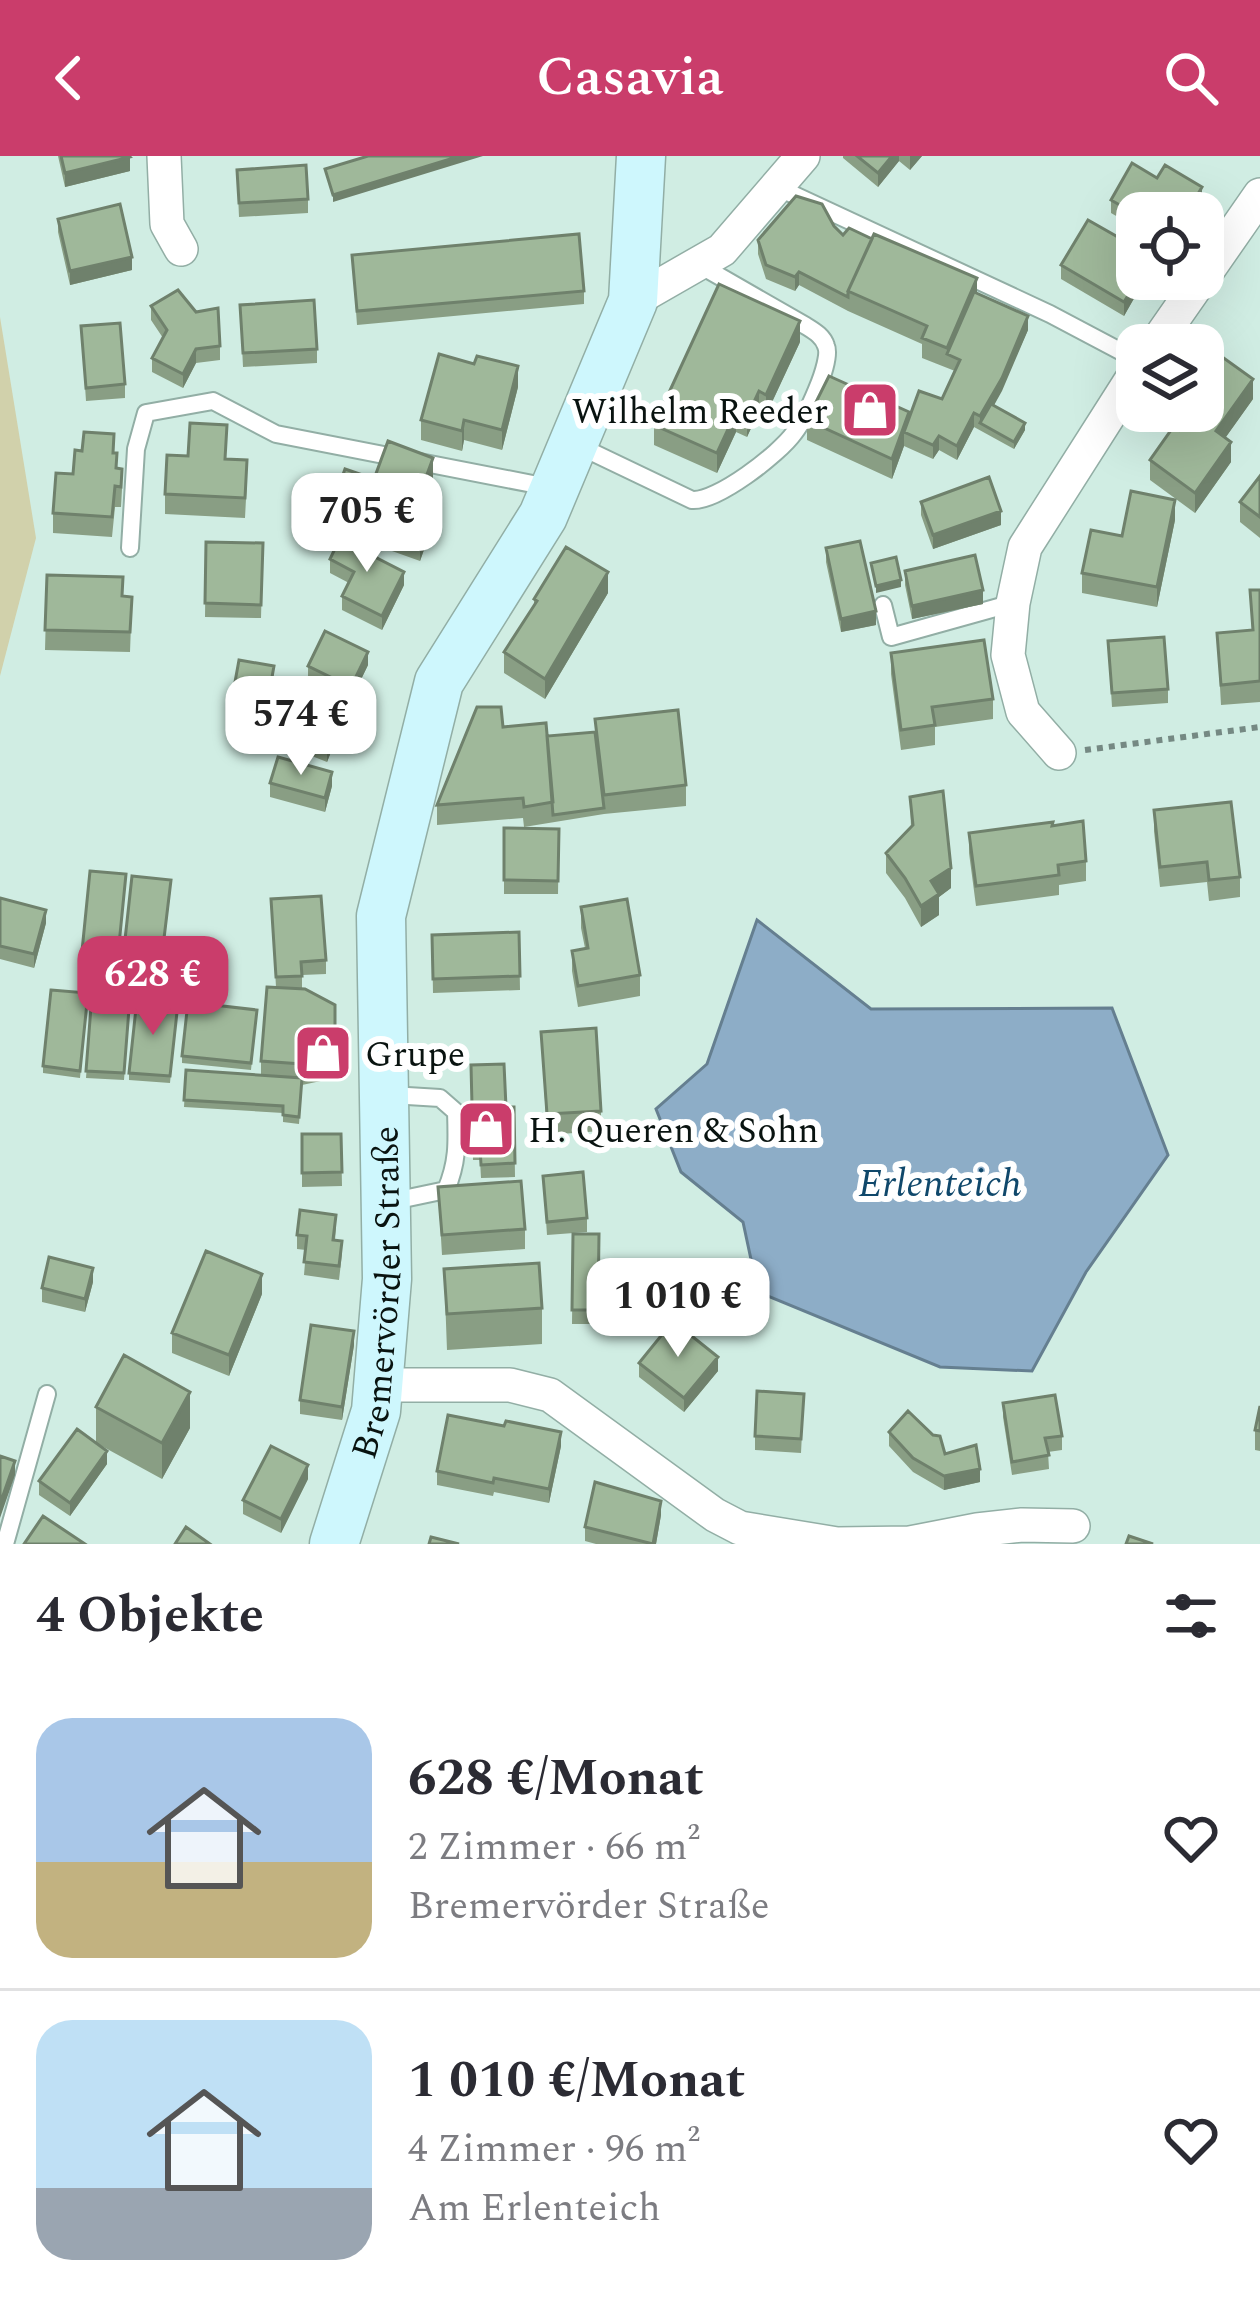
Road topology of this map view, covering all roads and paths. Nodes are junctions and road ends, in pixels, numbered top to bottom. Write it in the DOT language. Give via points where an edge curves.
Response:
graph roads {
  1 [pos="164,156"];
  2 [pos="641,156"];
  3 [pos="803,156"];
  4 [pos="777,187"];
  5 [pos="1260,195"];
  6 [pos="1224,247"];
  7 [pos="181,250"];
  8 [pos="698,264"];
  9 [pos="633,301"];
  10 [pos="1116,349"];
  11 [pos="1116,404"];
  12 [pos="574,443"];
  13 [pos="555,488"];
  14 [pos="130,548"];
  15 [pos="1013,603"];
  16 [pos="883,605"];
  17 [pos="1260,727"];
  18 [pos="1059,753"];
  19 [pos="384,1094"];
  20 [pos="386,1203"];
  21 [pos="378,1385"];
  22 [pos="47,1394"];
  23 [pos="1072,1526"];
  24 [pos="5,1544"];
  25 [pos="334,1544"];
  1 -- 7 [label="street" via="167,224"];
  2 -- 9 [label="main road, Bremervörder Straße"];
  3 -- 4 [label="street"];
  4 -- 8 [label="street" via="722,250"];
  4 -- 10 [label="lane"];
  5 -- 6 [label="street"];
  8 -- 9 [label="street"];
  8 -- 12 [label="lane" via="806,326 828,348 795,433 700,501"];
  9 -- 12 [label="main road, Bremervörder Straße"];
  11 -- 15 [label="street" via="1024,547"];
  12 -- 13 [label="main road, Bremervörder Straße"];
  13 -- 14 [label="lane" via="276,434 213,400 146,412"];
  13 -- 19 [label="main road, Bremervörder Straße" via="439,682 381,916"];
  15 -- 16 [label="lane" via="891,637"];
  15 -- 18 [label="street" via="1008,655 1023,712"];
  17 -- 18 [label="path"];
  19 -- 20 [label="main road, Bremervörder Straße"];
  19 -- 20 [label="lane" via="440,1098 456,1112 457,1138 446,1190"];
  20 -- 21 [label="main road, Bremervörder Straße"];
  21 -- 23 [label="street" via="510,1385 550,1395 740,1528 837,1544"];
  21 -- 25 [label="main road, Bremervörder Straße"];
  22 -- 24 [label="lane"];
}
